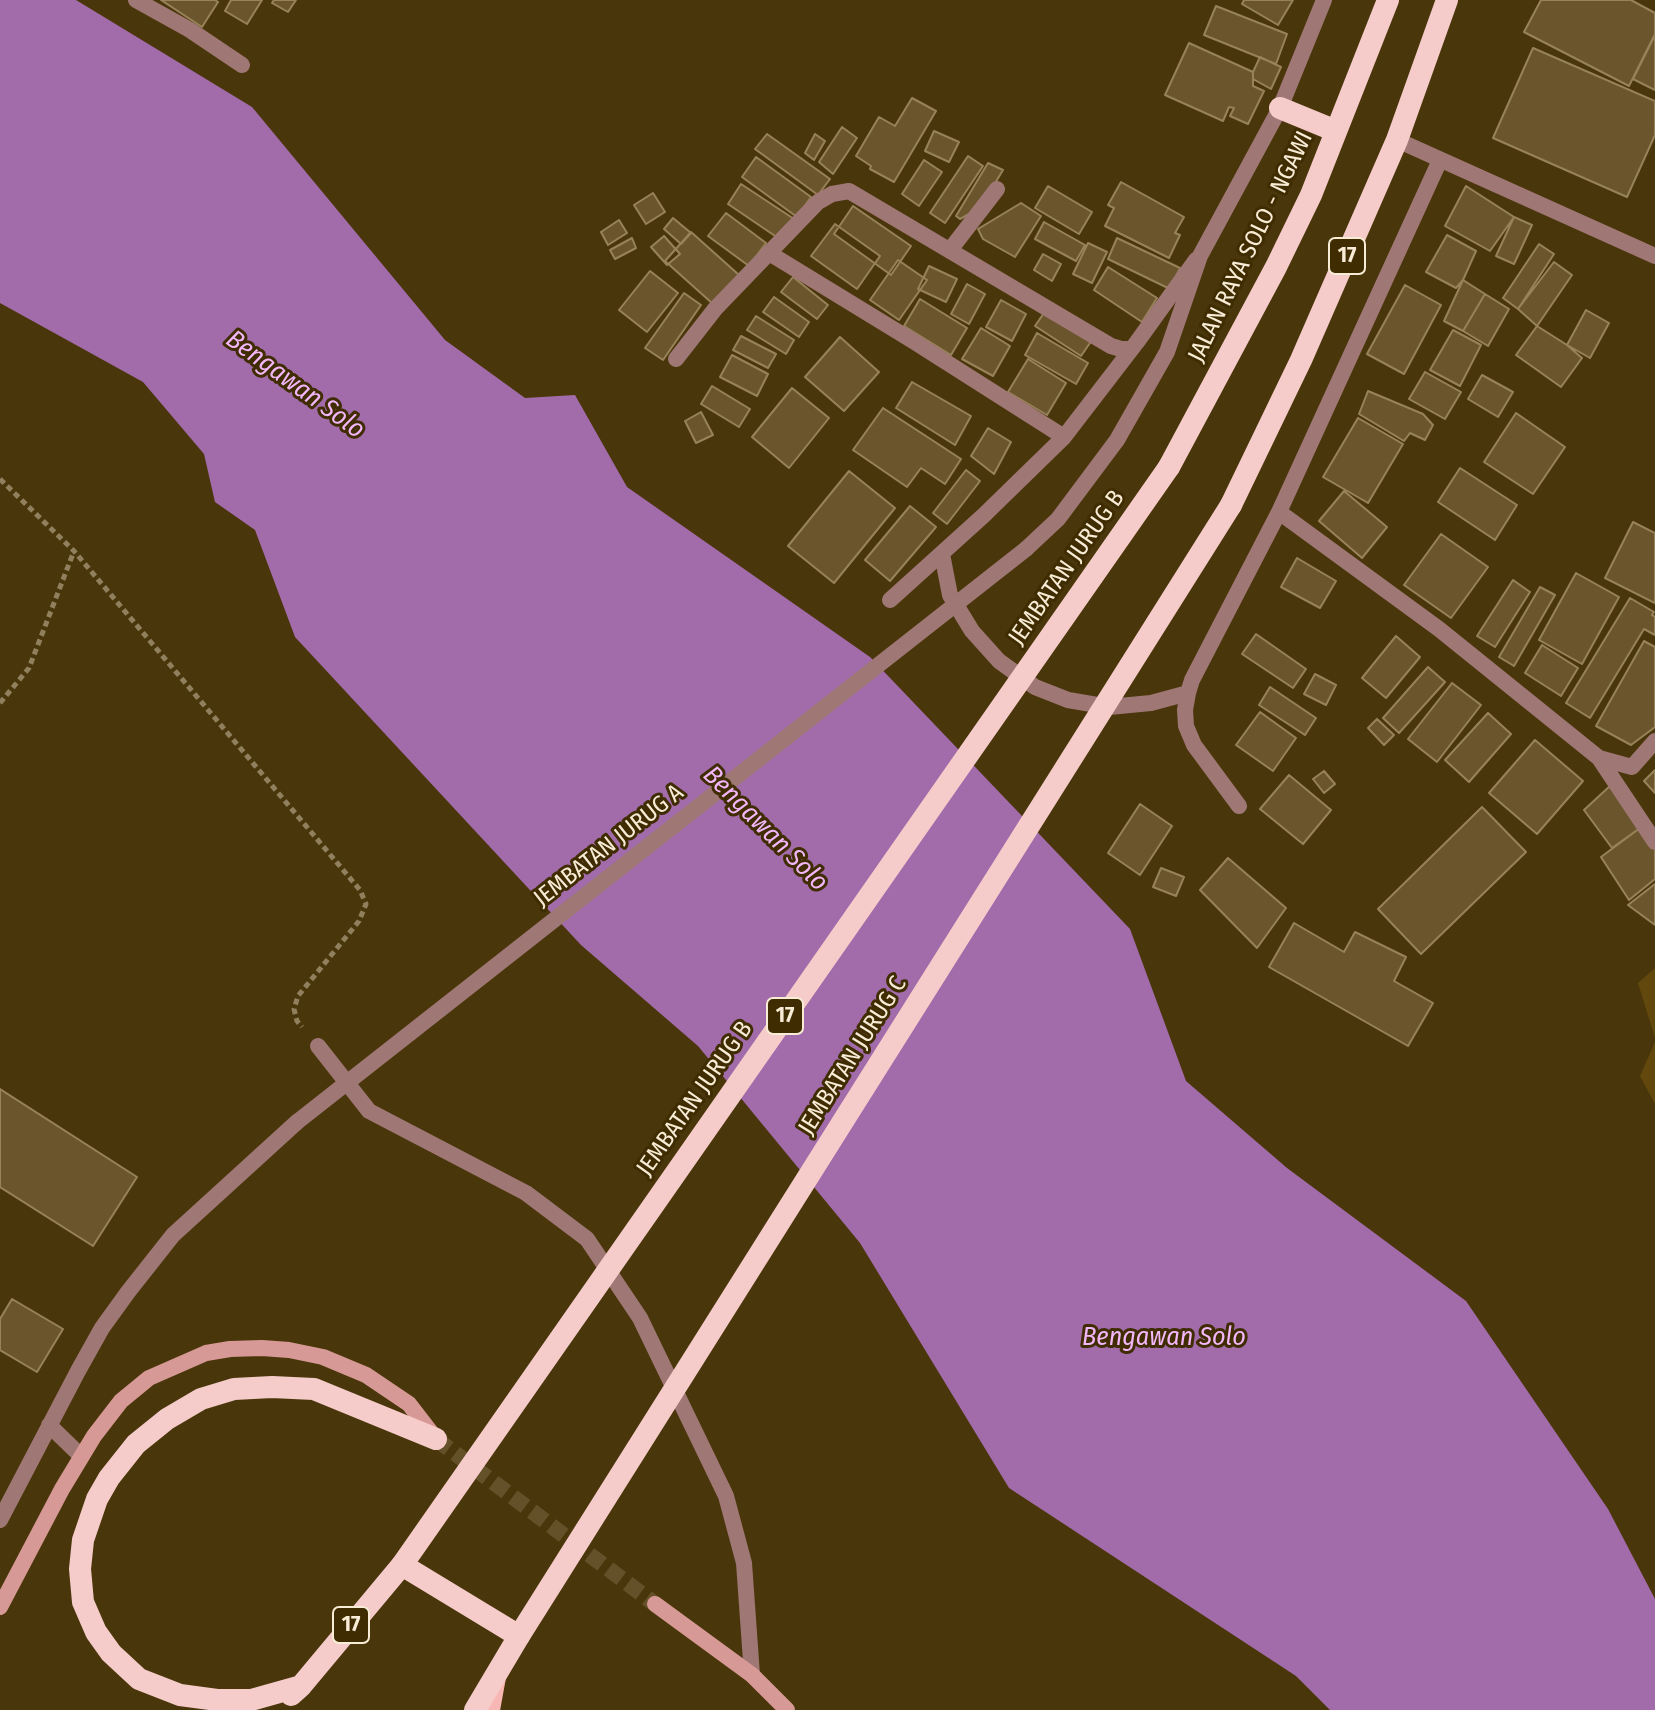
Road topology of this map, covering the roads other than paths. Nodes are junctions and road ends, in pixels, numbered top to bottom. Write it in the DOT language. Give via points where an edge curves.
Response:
graph roads {
  1 [pos="136,0"];
  2 [pos="1324,0"];
  3 [pos="1388,0"];
  4 [pos="1447,0"];
  5 [pos="242,65"];
  6 [pos="1280,108"];
  7 [pos="1336,131"];
  8 [pos="1397,140"];
  9 [pos="1440,160"];
  10 [pos="997,189"];
  11 [pos="950,250"];
  12 [pos="769,253"];
  13 [pos="1200,256"];
  14 [pos="1655,256"];
  15 [pos="1131,349"];
  16 [pos="676,359"];
  17 [pos="1064,437"];
  18 [pos="1169,467"];
  19 [pos="1279,512"];
  20 [pos="942,554"];
  21 [pos="890,600"];
  22 [pos="1188,693"];
  23 [pos="1655,741"];
  24 [pos="1599,758"];
  25 [pos="1239,806"];
  26 [pos="1655,842"];
  27 [pos="318,1046"];
  28 [pos="49,1425"];
  29 [pos="436,1439"];
  30 [pos="81,1456"];
  31 [pos="0,1520"];
  32 [pos="402,1565"];
  33 [pos="655,1604"];
  34 [pos="0,1607"];
  35 [pos="519,1636"];
  36 [pos="497,1674"];
  37 [pos="752,1675"];
  38 [pos="301,1686"];
  39 [pos="271,1710"];
  40 [pos="475,1710"];
  41 [pos="490,1710"];
  42 [pos="787,1710"];
  1 -- 5 [label="street"];
  2 -- 6 [label="street"];
  3 -- 7 [label="highway, JALAN RAYA SOLO - NGAWI / 17"];
  4 -- 8 [label="highway, 17"];
  6 -- 7 [label="highway"];
  6 -- 13 [label="street"];
  7 -- 18 [label="highway, JALAN RAYA SOLO - NGAWI / 17" via="1282,255"];
  8 -- 9 [label="street"];
  8 -- 35 [label="highway, JEMBATAN JURUG C / 17, bridge" via="1231,505"];
  9 -- 14 [label="street"];
  9 -- 19 [label="street"];
  10 -- 11 [label="street"];
  11 -- 12 [label="street" via="849,191 824,197"];
  11 -- 15 [label="street" via="1111,346"];
  12 -- 16 [label="street"];
  12 -- 17 [label="street"];
  13 -- 15 [label="street"];
  13 -- 28 [label="street, JEMBATAN JURUG A, bridge" via="1167,352 1117,440 1058,519 297,1122 173,1235 102,1328"];
  15 -- 17 [label="street"];
  17 -- 20 [label="street"];
  18 -- 32 [label="highway, JEMBATAN JURUG B / 17, bridge"];
  19 -- 22 [label="street"];
  19 -- 24 [label="street" via="1439,629"];
  20 -- 21 [label="street"];
  20 -- 22 [label="street" via="950,595 972,631 999,661 1035,687 1109,707"];
  22 -- 25 [label="street" via="1186,726 1194,745"];
  23 -- 24 [label="street" via="1632,767"];
  24 -- 26 [label="street"];
  27 -- 37 [label="street" via="369,1111 526,1193 587,1239 640,1318 726,1496 744,1563"];
  28 -- 30 [label="street"];
  28 -- 31 [label="street, JEMBATAN JURUG A"];
  29 -- 30 [label="main road" via="409,1404 366,1375 289,1350 230,1349 206,1353 149,1378 121,1401"];
  29 -- 38 [label="highway" via="314,1389 234,1389 201,1399 167,1419 136,1444 97,1499 83,1540 83,1602 111,1653 139,1679 180,1695 217,1700 251,1700"];
  30 -- 34 [label="main road"];
  32 -- 35 [label="highway"];
  32 -- 38 [label="highway, 17"];
  33 -- 37 [label="main road"];
  35 -- 36 [label="highway, 17"];
  36 -- 40 [label="highway, 17"];
  36 -- 41 [label="main road"];
  37 -- 42 [label="main road"];
  38 -- 39 [label="highway, 17"];
}
